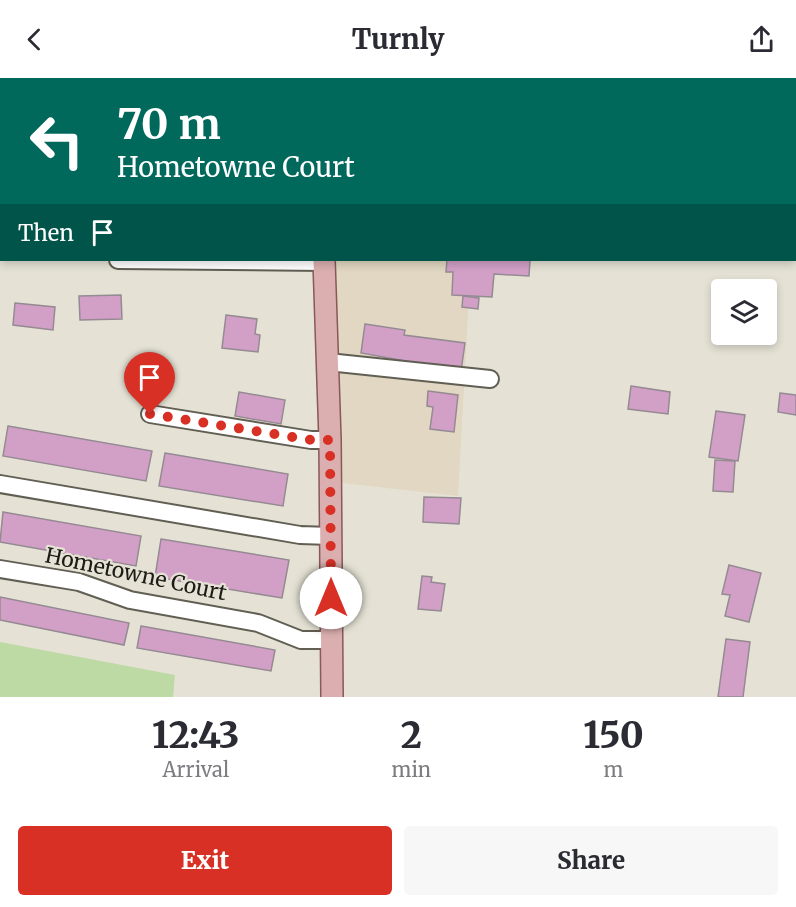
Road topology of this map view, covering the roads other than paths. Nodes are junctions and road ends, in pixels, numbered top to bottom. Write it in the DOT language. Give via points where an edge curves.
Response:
graph roads {
  1 [pos="251,261"];
  2 [pos="324,261"];
  3 [pos="328,362"];
  4 [pos="490,379"];
  5 [pos="150,414"];
  6 [pos="330,440"];
  7 [pos="0,484"];
  8 [pos="331,536"];
  9 [pos="0,569"];
  10 [pos="332,640"];
  11 [pos="332,697"];
  1 -- 2 [label="street"];
  2 -- 3 [label="main road"];
  3 -- 4 [label="street"];
  3 -- 6 [label="main road"];
  5 -- 6 [label="street"];
  6 -- 8 [label="main road"];
  7 -- 8 [label="street" via="300,535"];
  8 -- 10 [label="main road"];
  9 -- 10 [label="street, Hometowne Court" via="78,582 130,600 258,623 301,640"];
  10 -- 11 [label="main road"];
}
